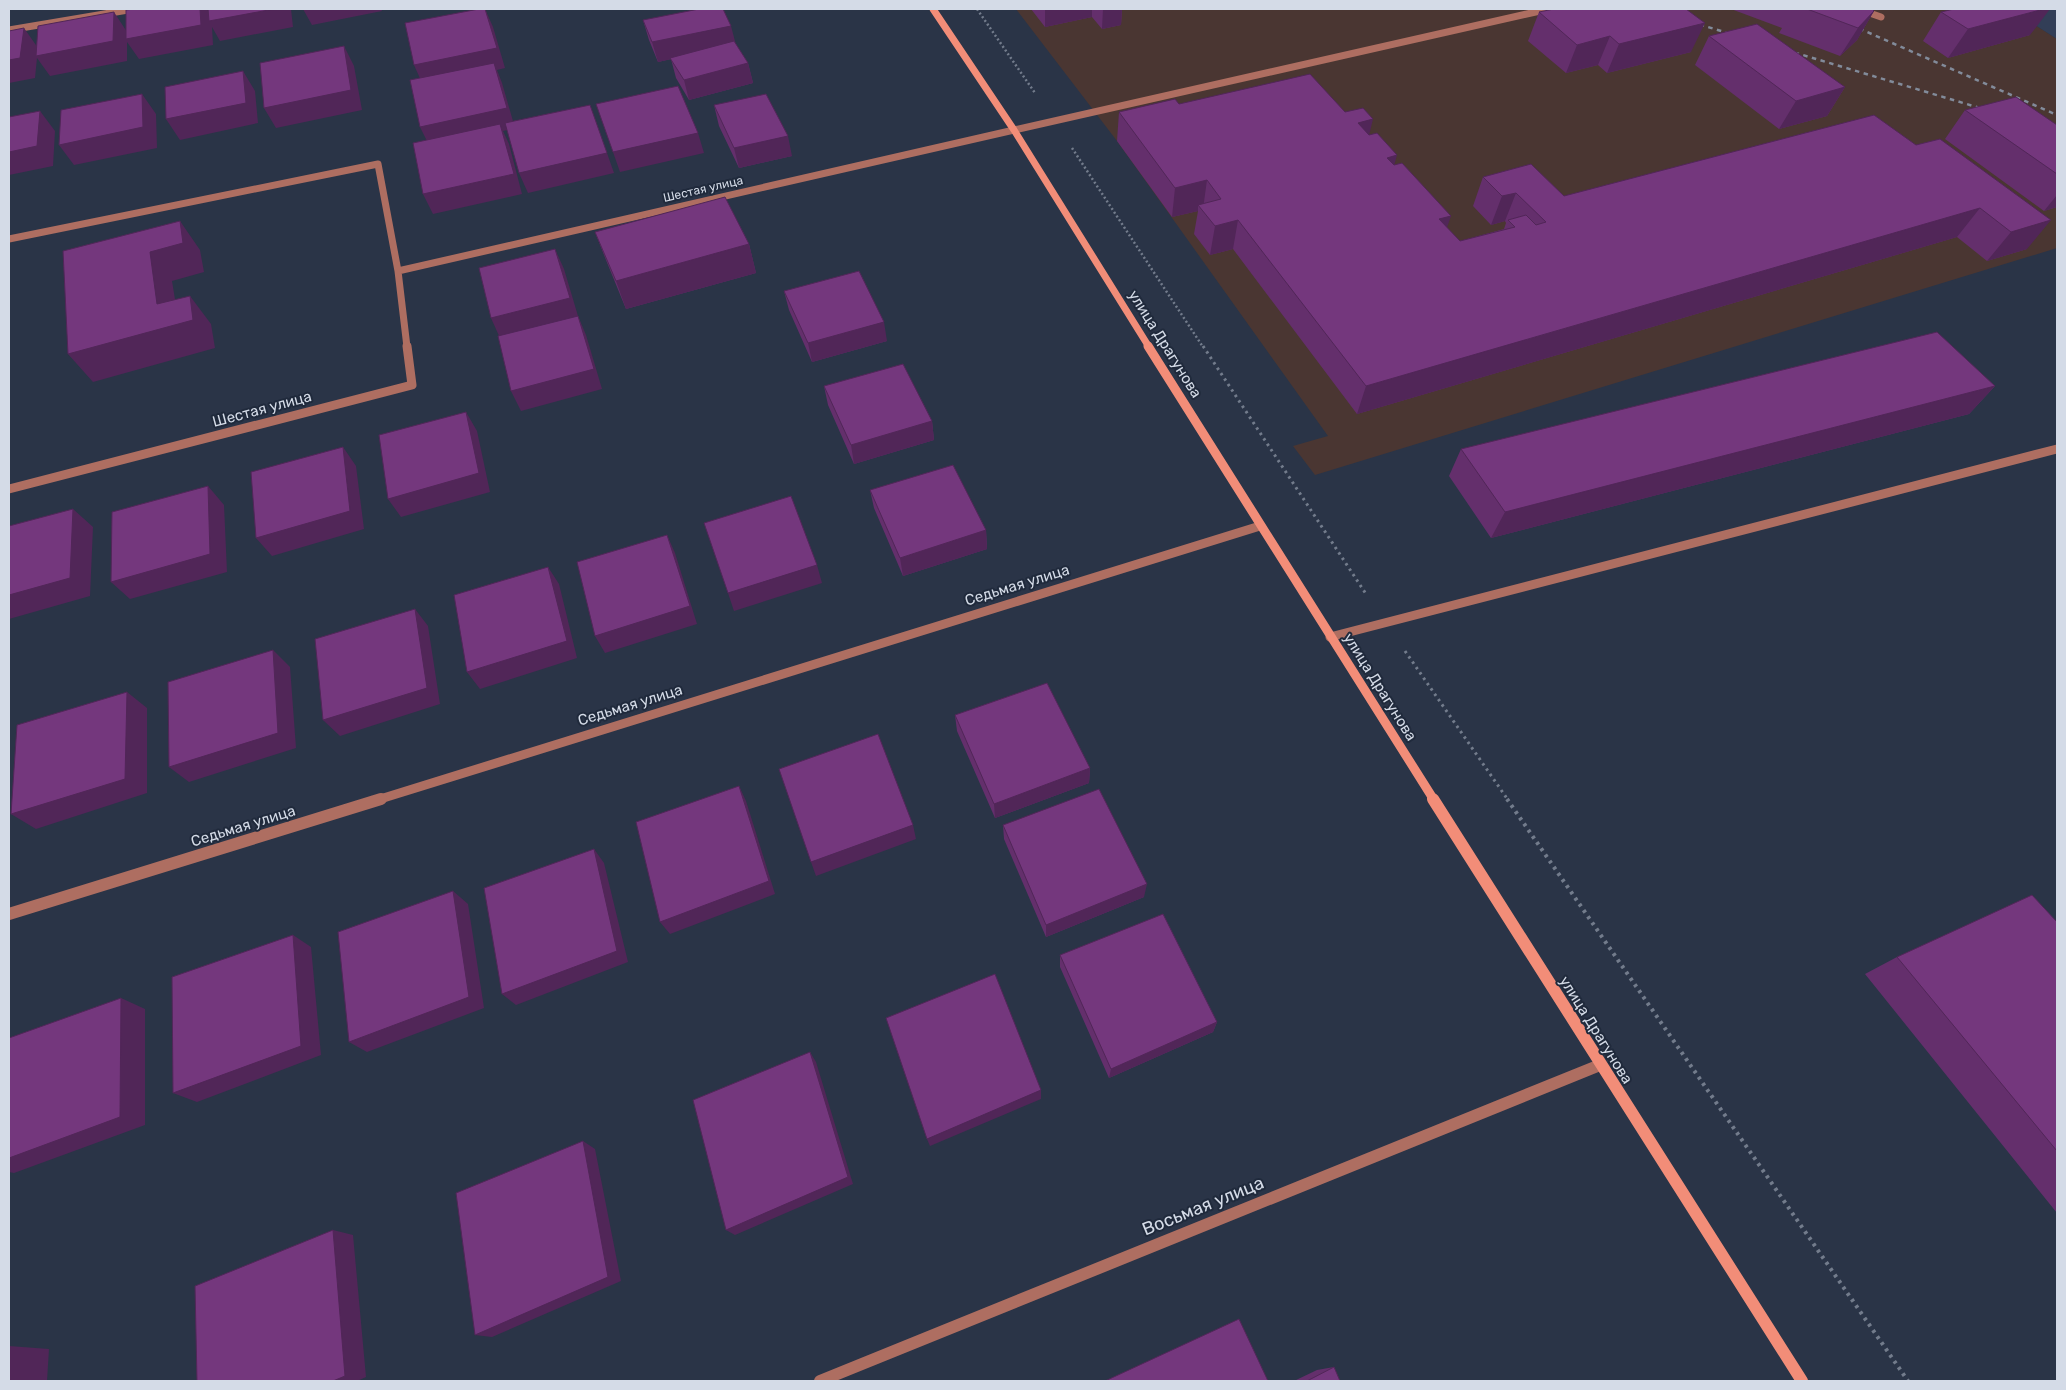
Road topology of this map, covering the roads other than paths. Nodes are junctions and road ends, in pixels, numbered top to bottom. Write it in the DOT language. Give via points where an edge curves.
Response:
graph roads {
  1 [pos="134,9"];
  2 [pos="933,9"];
  3 [pos="1549,9"];
  4 [pos="1858,9"];
  5 [pos="1881,18"];
  6 [pos="9,30"];
  7 [pos="1014,130"];
  8 [pos="9,240"];
  9 [pos="398,271"];
  10 [pos="2057,449"];
  11 [pos="9,489"];
  12 [pos="1260,526"];
  13 [pos="1330,637"];
  14 [pos="9,914"];
  15 [pos="1600,1065"];
  16 [pos="820,1381"];
  17 [pos="1802,1381"];
  1 -- 6 [label="street"];
  2 -- 7 [label="main road, улица Драгунова"];
  3 -- 7 [label="street, Шестая улица"];
  4 -- 5 [label="street"];
  7 -- 9 [label="street, Шестая улица"];
  7 -- 12 [label="main road, улица Драгунова"];
  8 -- 9 [label="street, Шестая улица" via="378,164"];
  9 -- 11 [label="street, Шестая улица" via="412,384"];
  10 -- 13 [label="street"];
  12 -- 13 [label="main road, улица Драгунова"];
  12 -- 14 [label="street, Седьмая улица"];
  13 -- 15 [label="main road, улица Драгунова"];
  15 -- 16 [label="street, Восьмая улица"];
  15 -- 17 [label="main road, улица Драгунова"];
}
